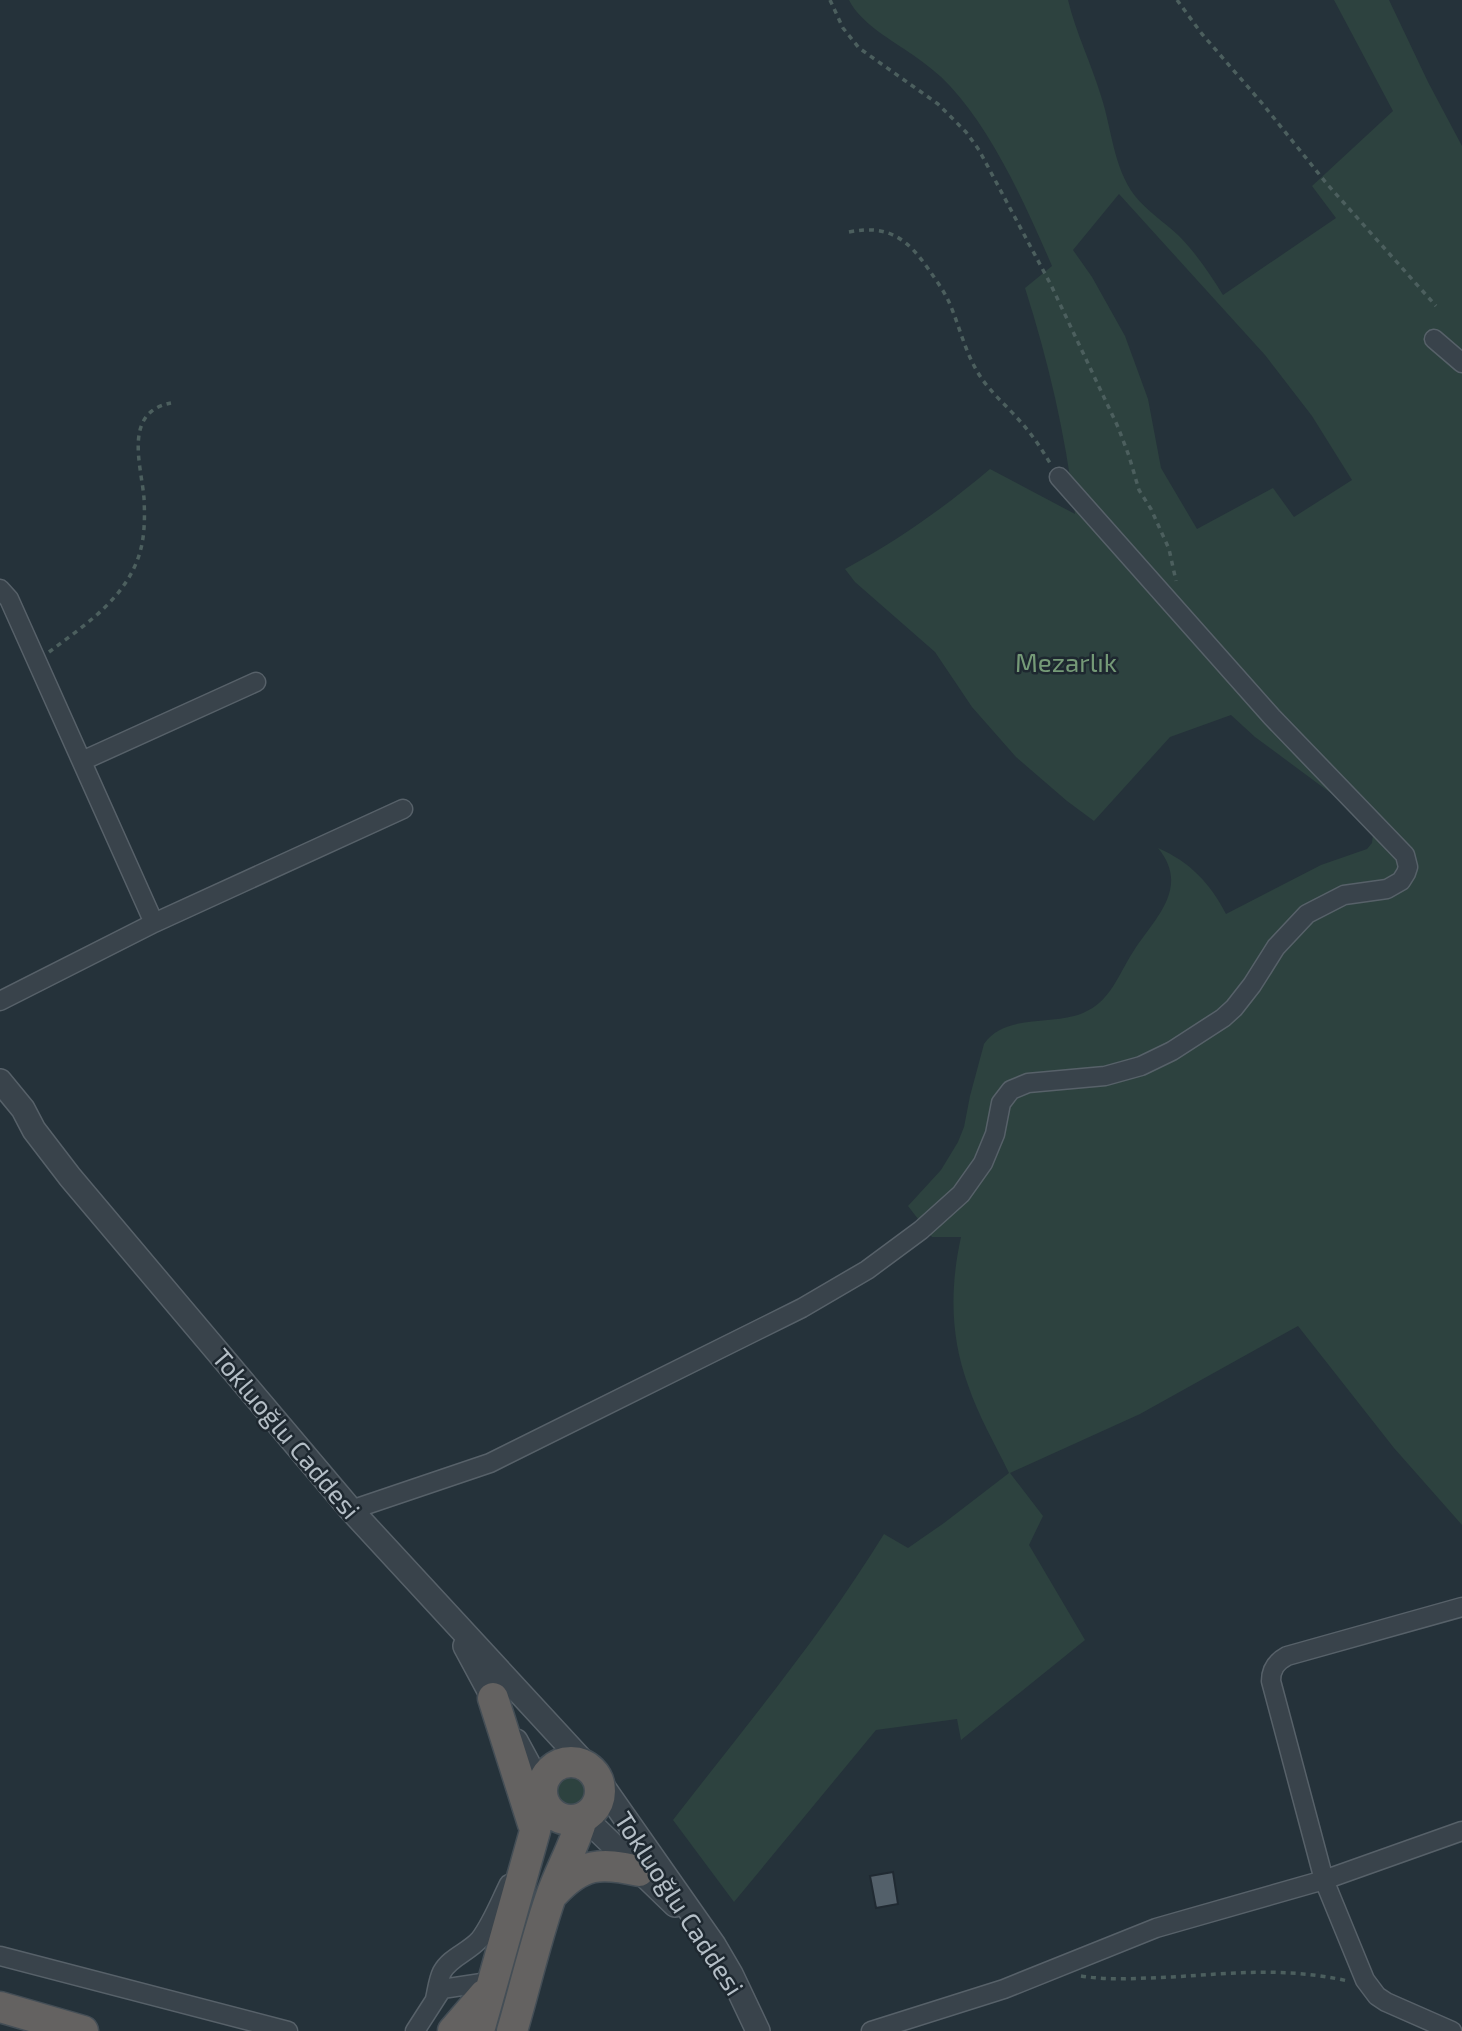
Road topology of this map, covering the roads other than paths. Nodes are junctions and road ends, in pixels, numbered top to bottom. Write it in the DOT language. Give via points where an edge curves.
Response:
graph roads {
  1 [pos="1434,340"];
  2 [pos="1462,363"];
  3 [pos="1059,477"];
  4 [pos="0,589"];
  5 [pos="256,682"];
  6 [pos="82,761"];
  7 [pos="402,809"];
  8 [pos="154,923"];
  9 [pos="0,1001"];
  10 [pos="0,1081"];
  11 [pos="0,1106"];
  12 [pos="34,1130"];
  13 [pos="351,1510"];
  14 [pos="1462,1607"];
  15 [pos="451,1618"];
  16 [pos="493,1698"];
  17 [pos="594,1774"];
  18 [pos="542,1790"];
  19 [pos="583,1818"];
  20 [pos="535,1830"];
  21 [pos="1462,1832"];
  22 [pos="639,1871"];
  23 [pos="1324,1880"];
  24 [pos="551,1895"];
  25 [pos="709,1938"];
  26 [pos="0,1956"];
  27 [pos="495,1981"];
  28 [pos="524,1990"];
  29 [pos="435,1999"];
  30 [pos="0,2007"];
  31 [pos="83,2031"];
  32 [pos="288,2031"];
  33 [pos="415,2031"];
  34 [pos="453,2031"];
  35 [pos="479,2031"];
  36 [pos="512,2031"];
  37 [pos="529,2031"];
  38 [pos="758,2031"];
  39 [pos="871,2031"];
  40 [pos="1452,2031"];
  1 -- 2 [label="street"];
  3 -- 13 [label="street" via="1272,717 1405,855 1408,867 1404,877 1387,888 1344,895 1307,914 1276,947 1234,1008 1166,1055 1105,1076 1028,1083 1011,1090 1001,1103 983,1163 961,1194 895,1251 835,1290 489,1463"];
  4 -- 6 [label="street" via="9,599"];
  5 -- 6 [label="street"];
  6 -- 8 [label="street"];
  7 -- 8 [label="street"];
  8 -- 9 [label="street"];
  10 -- 12 [label="street, Tokluoğlu Caddesi"];
  11 -- 12 [label="street"];
  12 -- 13 [label="street, Tokluoğlu Caddesi"];
  13 -- 15 [label="street, Tokluoğlu Caddesi"];
  14 -- 23 [label="street" via="1287,1656 1272,1670 1271,1681"];
  15 -- 16 [label="street"];
  15 -- 17 [label="street, Tokluoğlu Caddesi"];
  16 -- 18 [label="street"];
  16 -- 20 [label="highway"];
  17 -- 18 [label="highway" via="583,1765 564,1763 548,1774"];
  17 -- 19 [label="highway" via="600,1797"];
  17 -- 25 [label="street, Tokluoğlu Caddesi"];
  18 -- 19 [label="highway" via="555,1816 573,1821"];
  18 -- 20 [label="highway"];
  19 -- 22 [label="street"];
  19 -- 24 [label="highway"];
  20 -- 27 [label="highway"];
  20 -- 29 [label="street" via="488,1926 475,1944 443,1970"];
  21 -- 23 [label="street"];
  22 -- 24 [label="highway" via="615,1865 590,1868 567,1879"];
  22 -- 25 [label="street"];
  23 -- 39 [label="street" via="1156,1928 1004,1989"];
  23 -- 40 [label="street" via="1371,1988 1386,2002"];
  24 -- 28 [label="highway"];
  25 -- 38 [label="street, Tokluoğlu Caddesi"];
  26 -- 32 [label="street"];
  27 -- 29 [label="street" via="444,1988"];
  27 -- 34 [label="highway"];
  27 -- 35 [label="highway"];
  28 -- 36 [label="highway"];
  28 -- 37 [label="highway"];
  29 -- 33 [label="street"];
  30 -- 31 [label="highway"];
}
